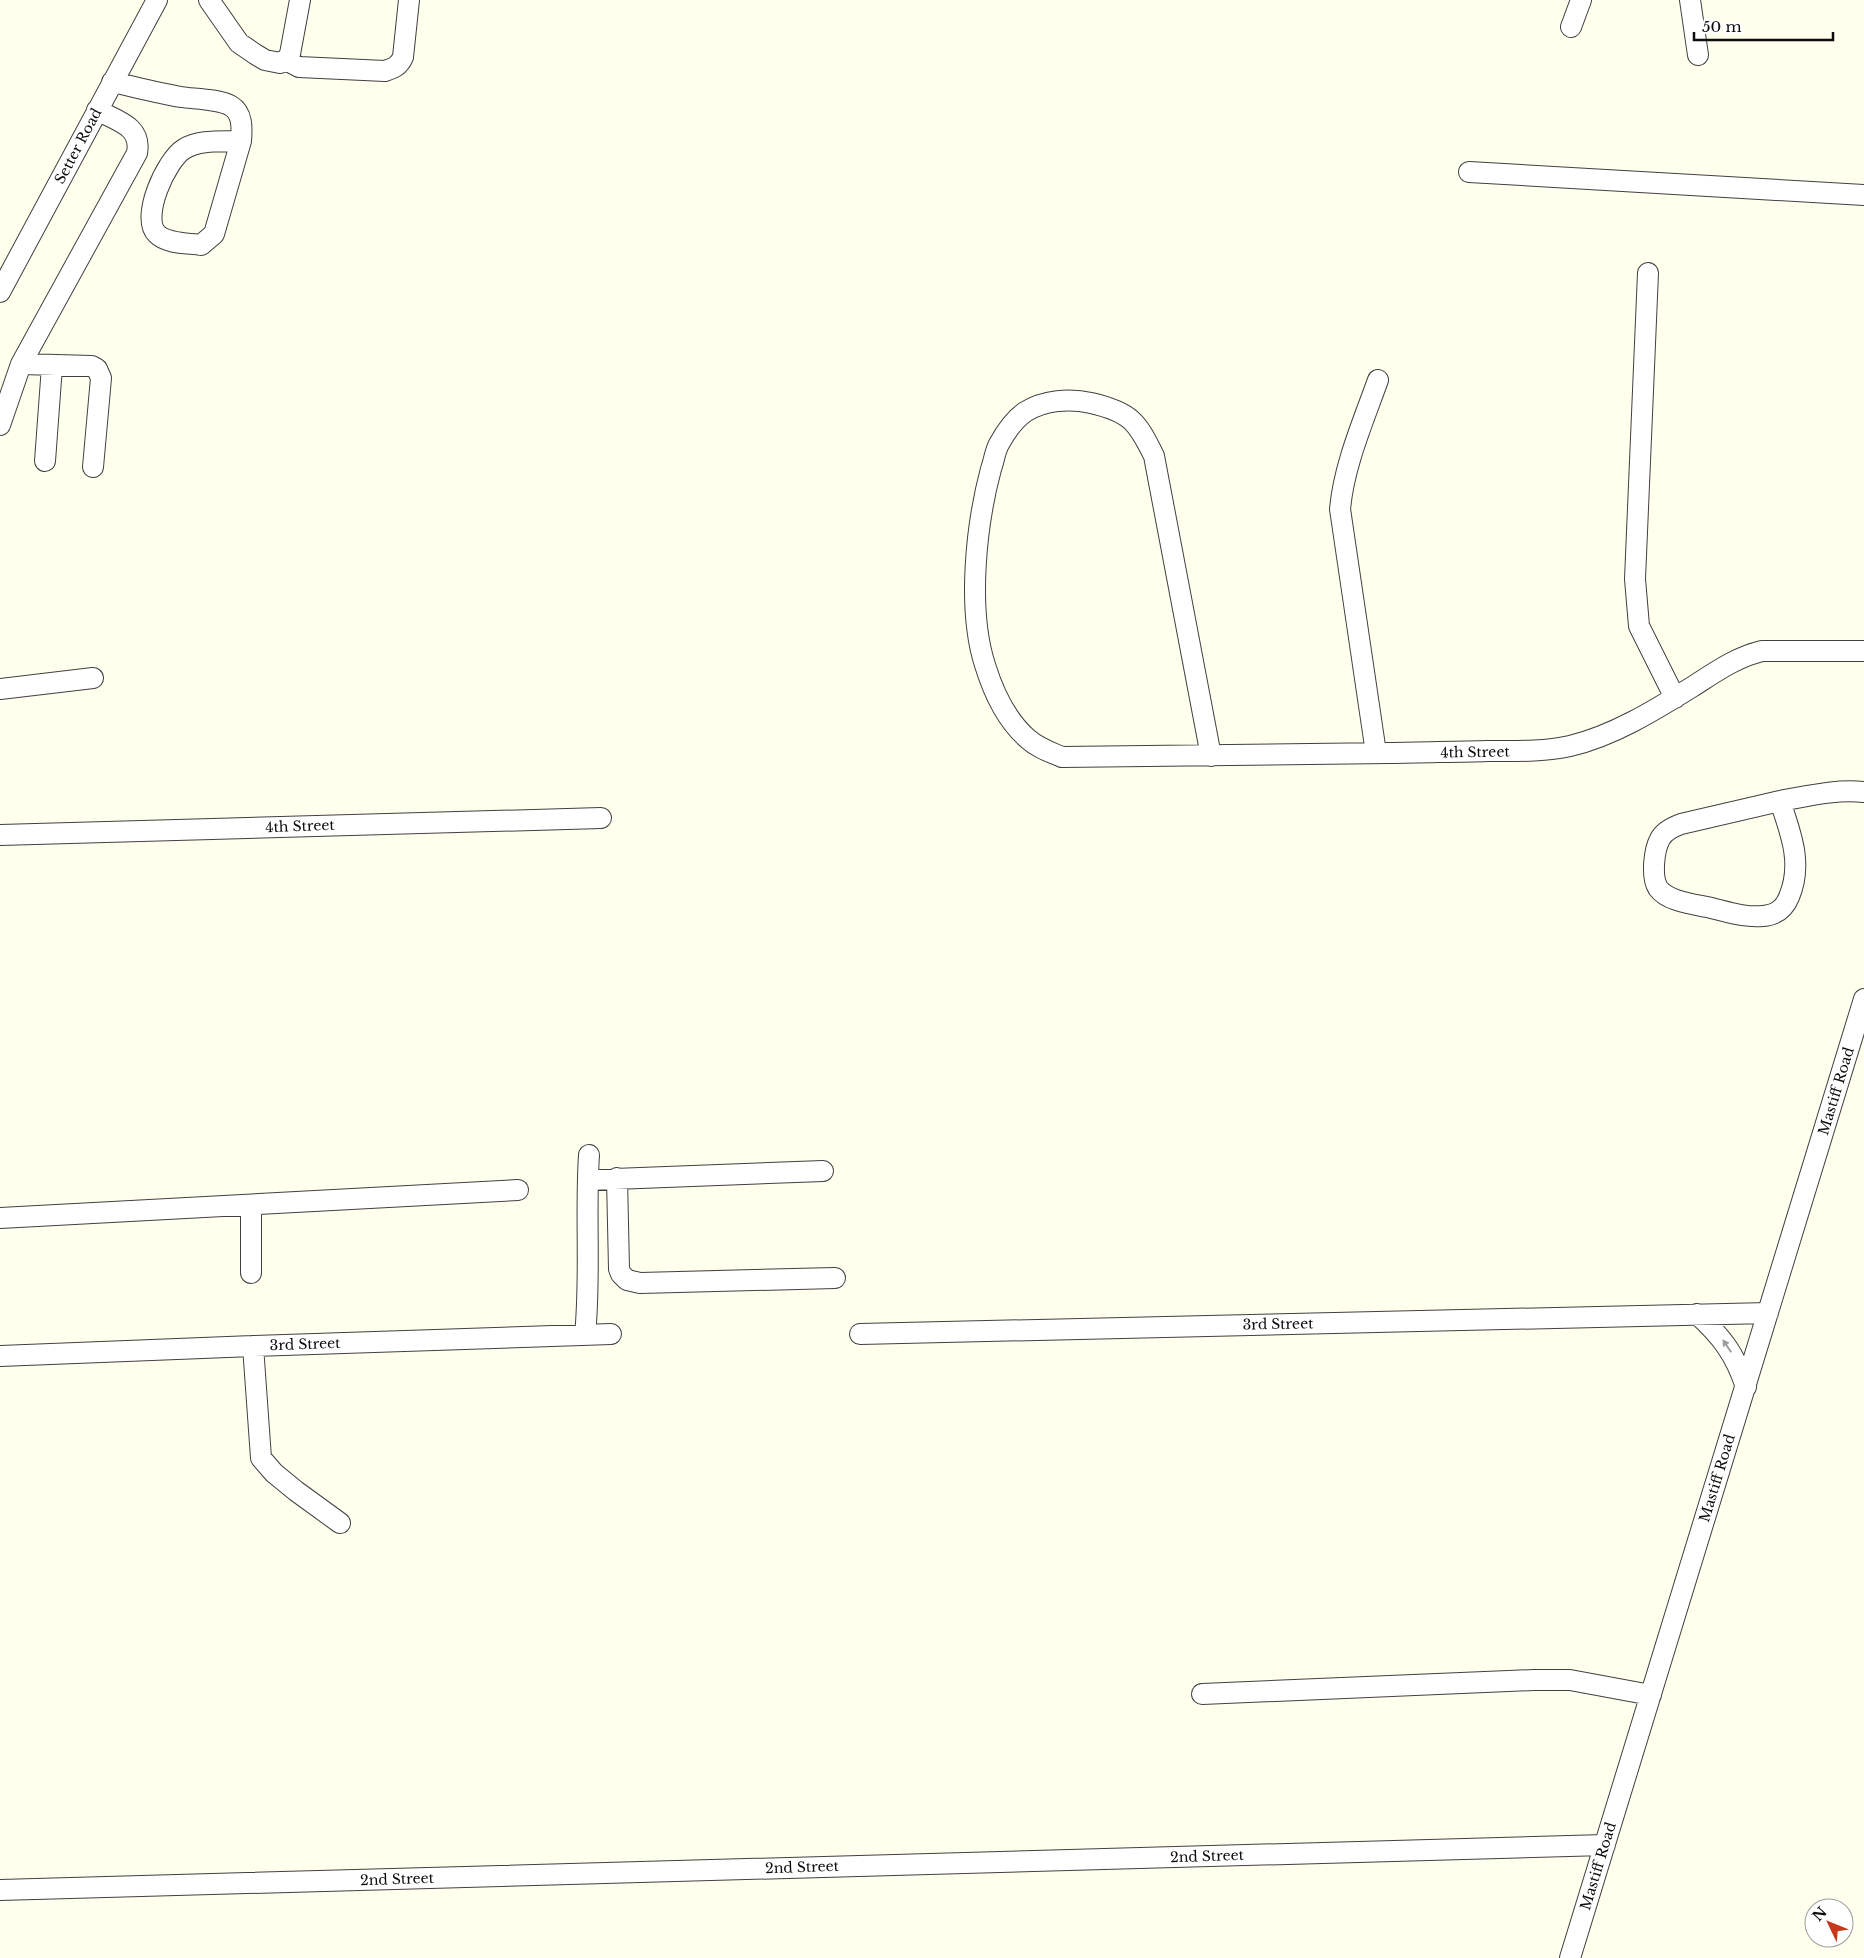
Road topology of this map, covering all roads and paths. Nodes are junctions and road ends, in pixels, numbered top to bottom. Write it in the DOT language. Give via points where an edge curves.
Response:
graph roads {
  1 [pos="157,0"];
  2 [pos="209,0"];
  3 [pos="300,0"];
  4 [pos="409,0"];
  5 [pos="1581,0"];
  6 [pos="1690,0"];
  7 [pos="1571,27"];
  8 [pos="1698,55"];
  9 [pos="286,60"];
  10 [pos="112,82"];
  11 [pos="97,110"];
  12 [pos="241,141"];
  13 [pos="1469,172"];
  14 [pos="1864,195"];
  15 [pos="1648,274"];
  16 [pos="0,292"];
  17 [pos="21,364"];
  18 [pos="52,366"];
  19 [pos="1378,380"];
  20 [pos="0,425"];
  21 [pos="45,461"];
  22 [pos="93,468"];
  23 [pos="1864,651"];
  24 [pos="93,678"];
  25 [pos="0,689"];
  26 [pos="1674,698"];
  27 [pos="1376,753"];
  28 [pos="1211,756"];
  29 [pos="1864,792"];
  30 [pos="1780,801"];
  31 [pos="601,818"];
  32 [pos="0,835"];
  33 [pos="1864,999"];
  34 [pos="589,1155"];
  35 [pos="823,1171"];
  36 [pos="617,1178"];
  37 [pos="588,1180"];
  38 [pos="518,1190"];
  39 [pos="252,1205"];
  40 [pos="0,1218"];
  41 [pos="251,1273"];
  42 [pos="835,1278"];
  43 [pos="1768,1313"];
  44 [pos="1697,1314"];
  45 [pos="611,1334"];
  46 [pos="860,1334"];
  47 [pos="585,1335"];
  48 [pos="253,1346"];
  49 [pos="0,1356"];
  50 [pos="1746,1386"];
  51 [pos="340,1523"];
  52 [pos="1202,1694"];
  53 [pos="1650,1695"];
  54 [pos="1604,1846"];
  55 [pos="0,1890"];
  56 [pos="1570,1958"];
  1 -- 10 [label="street, Setter Road"];
  2 -- 9 [label="street" via="240,43 265,60 280,63"];
  3 -- 9 [label="street" via="290,54"];
  4 -- 9 [label="street" via="403,57 399,65 385,71 299,67"];
  5 -- 7 [label="street"];
  6 -- 8 [label="street"];
  10 -- 11 [label="street, Setter Road"];
  10 -- 12 [label="street" via="232,106 242,125"];
  11 -- 16 [label="street, Setter Road"];
  11 -- 17 [label="street" via="132,129 139,143 137,153"];
  12 -- 12 [label="street" via="214,234 201,245 158,236 152,221 155,198 166,167 185,148 199,143"];
  13 -- 14 [label="street"];
  15 -- 26 [label="street" via="1635,579 1639,626"];
  17 -- 18 [label="street"];
  17 -- 20 [label="street"];
  18 -- 21 [label="street"];
  18 -- 22 [label="street" via="92,366 100,373"];
  19 -- 27 [label="street" via="1346,471 1340,509"];
  23 -- 26 [label="street, 4th Street" via="1762,651 1749,654"];
  24 -- 25 [label="street"];
  26 -- 27 [label="street, 4th Street" via="1616,729 1568,746 1533,751"];
  27 -- 28 [label="street, 4th Street"];
  28 -- 28 [label="street, 4th Street" via="1154,456 1142,432 1126,414 1079,400 1048,402 1026,412 1009,428 998,445 981,519 975,595 977,628 984,664 995,692 1028,739 1062,757"];
  29 -- 30 [label="street" via="1850,790"];
  30 -- 30 [label="street" via="1791,834 1796,870 1794,886 1778,913 1748,916 1667,896 1657,887 1654,861 1660,840 1669,829"];
  31 -- 32 [label="street, 4th Street"];
  33 -- 43 [label="street, Mastiff Road"];
  34 -- 37 [label="street"];
  35 -- 36 [label="street"];
  36 -- 37 [label="street"];
  36 -- 42 [label="street" via="620,1274 628,1280 640,1283"];
  37 -- 47 [label="street" via="588,1310"];
  38 -- 39 [label="street"];
  39 -- 40 [label="street"];
  39 -- 41 [label="street"];
  43 -- 44 [label="street, 3rd Street"];
  43 -- 50 [label="street, Mastiff Road"];
  44 -- 46 [label="street, 3rd Street"];
  50 -- 44 [label="street, one-way" via="1727,1345"];
  45 -- 47 [label="street, 3rd Street"];
  47 -- 48 [label="street, 3rd Street"];
  48 -- 49 [label="street, 3rd Street"];
  48 -- 51 [label="street" via="261,1458 269,1469"];
  50 -- 53 [label="street, Mastiff Road"];
  52 -- 53 [label="street" via="1534,1680 1579,1681"];
  53 -- 54 [label="street, Mastiff Road"];
  54 -- 55 [label="street, 2nd Street"];
  54 -- 56 [label="street, Mastiff Road"];
}
